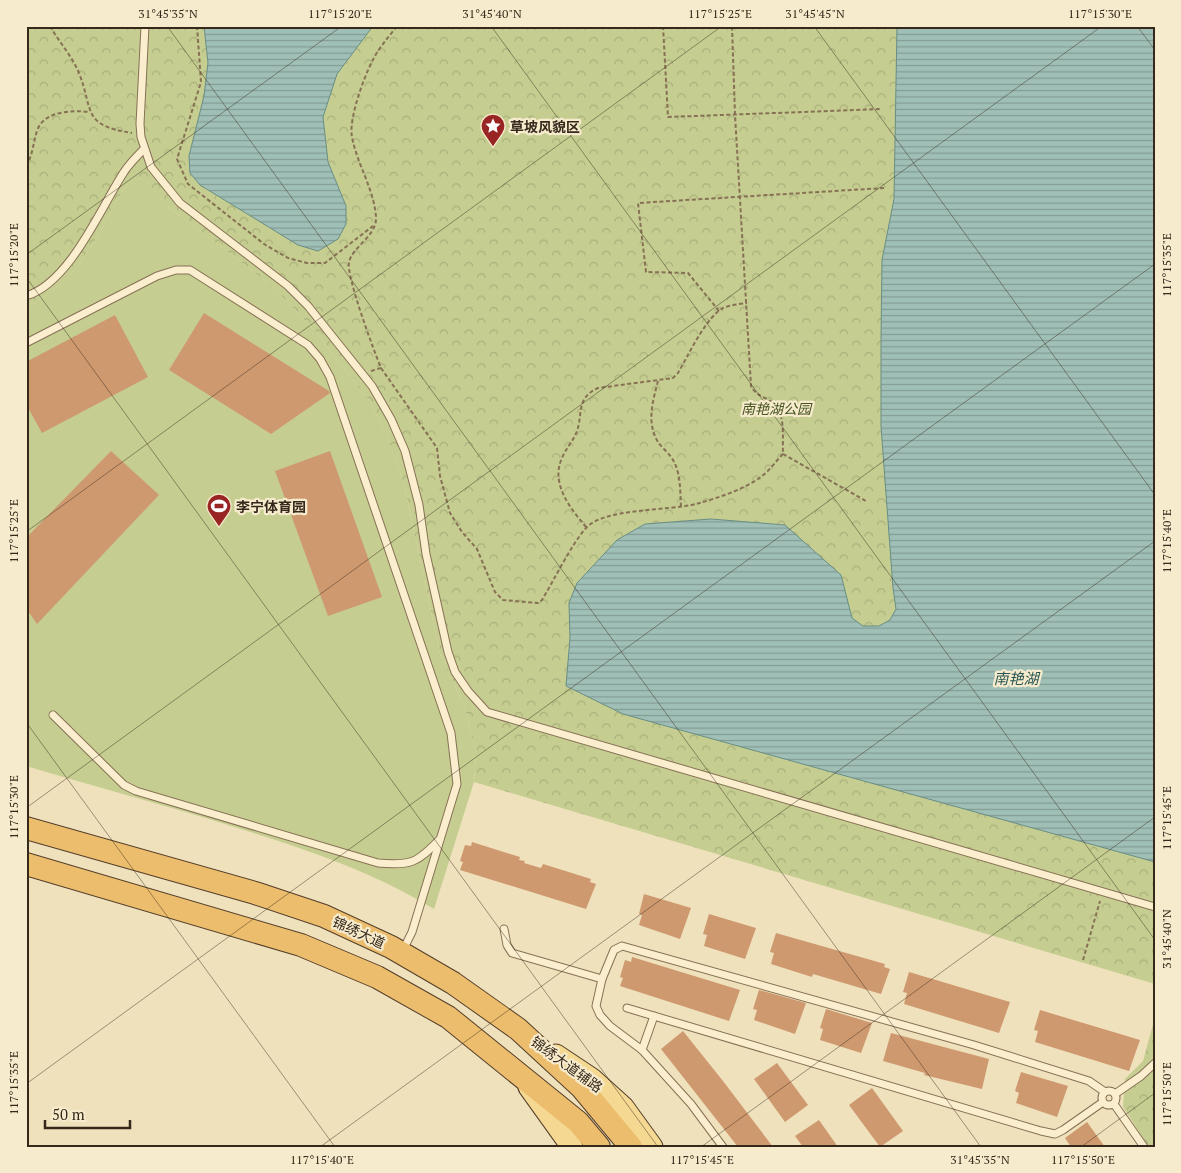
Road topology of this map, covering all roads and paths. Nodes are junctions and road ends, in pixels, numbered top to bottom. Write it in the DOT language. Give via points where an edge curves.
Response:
graph roads {
  1 [pos="50,26"];
  2 [pos="145,26"];
  3 [pos="197,26"];
  4 [pos="397,26"];
  5 [pos="663,26"];
  6 [pos="732,26"];
  7 [pos="882,109"];
  8 [pos="89,112"];
  9 [pos="735,115"];
  10 [pos="141,134"];
  11 [pos="144,149"];
  12 [pos="26,166"];
  13 [pos="884,188"];
  14 [pos="740,197"];
  15 [pos="374,225"];
  16 [pos="26,296"];
  17 [pos="747,303"];
  18 [pos="720,311"];
  19 [pos="26,343"];
  20 [pos="381,368"];
  21 [pos="363,374"];
  22 [pos="658,381"];
  23 [pos="783,454"];
  24 [pos="866,501"];
  25 [pos="681,507"];
  26 [pos="586,527"];
  27 [pos="53,715"];
  28 [pos="26,828"];
  29 [pos="442,837"];
  30 [pos="26,864"];
  31 [pos="1103,892"];
  32 [pos="1155,907"];
  33 [pos="504,929"];
  34 [pos="401,952"];
  35 [pos="1083,960"];
  36 [pos="602,978"];
  37 [pos="627,1008"];
  38 [pos="654,1016"];
  39 [pos="518,1029"];
  40 [pos="642,1050"];
  41 [pos="1155,1063"];
  42 [pos="524,1080"];
  43 [pos="1105,1092"];
  44 [pos="1115,1094"];
  45 [pos="1103,1102"];
  46 [pos="1114,1104"];
  47 [pos="572,1147"];
  48 [pos="599,1147"];
  49 [pos="631,1147"];
  50 [pos="652,1147"];
  51 [pos="723,1147"];
  52 [pos="1144,1147"];
  1 -- 8 [label="path" via="78,72"];
  2 -- 10 [label="lane"];
  3 -- 15 [label="path" via="201,82 177,159 188,184 264,244 288,258 307,263 325,263"];
  4 -- 15 [label="path" via="370,67 352,122 352,136 372,197"];
  5 -- 9 [label="path" via="668,117"];
  6 -- 9 [label="path"];
  7 -- 9 [label="path"];
  8 -- 10 [label="path" via="110,128"];
  8 -- 12 [label="path" via="71,110 42,122"];
  9 -- 14 [label="path"];
  10 -- 11 [label="lane"];
  11 -- 16 [label="lane" via="124,171 75,255 51,280"];
  11 -- 21 [label="lane" via="151,166 180,204 288,286"];
  13 -- 14 [label="path"];
  14 -- 17 [label="path"];
  14 -- 18 [label="path" via="638,203 646,272 688,274"];
  15 -- 20 [label="path" via="348,264 361,314"];
  17 -- 18 [label="path" via="728,306"];
  17 -- 23 [label="path" via="751,386 758,395 777,405 781,412"];
  18 -- 22 [label="path" via="678,373 673,378"];
  19 -- 29 [label="lane" via="157,276 176,270 190,270 291,332 320,359 330,377 451,733 457,784"];
  20 -- 21 [label="path"];
  20 -- 26 [label="path" via="437,448 440,476 450,513 477,549 495,592 503,600 538,604"];
  21 -- 31 [label="lane" via="391,419 405,451 455,672 487,712"];
  22 -- 25 [label="path" via="651,410 652,428 676,467"];
  22 -- 26 [label="path" via="598,388 584,399 578,430 561,460 560,477 563,496"];
  23 -- 24 [label="path"];
  23 -- 25 [label="path" via="761,476 742,487"];
  25 -- 26 [label="path" via="629,512 598,520"];
  27 -- 29 [label="lane" via="124,785 136,791 378,863 404,865 424,856"];
  28 -- 34 [label="highway, 锦绣大道" via="255,893 324,916"];
  29 -- 34 [label="lane" via="412,932"];
  30 -- 42 [label="highway" via="301,944 377,977 448,1018"];
  31 -- 32 [label="lane"];
  31 -- 35 [label="path"];
  33 -- 36 [label="lane" via="512,953"];
  34 -- 39 [label="highway, 锦绣大道" via="453,983"];
  36 -- 40 [label="lane" via="597,1012"];
  36 -- 43 [label="lane" via="614,950 622,946 974,1045 1089,1081"];
  37 -- 38 [label="lane"];
  38 -- 40 [label="lane"];
  38 -- 45 [label="lane" via="1055,1134"];
  39 -- 49 [label="highway, 锦绣大道" via="582,1088"];
  39 -- 50 [label="main road, 锦绣大道辅路" via="592,1079 623,1107"];
  40 -- 51 [label="lane" via="691,1104"];
  41 -- 44 [label="lane"];
  42 -- 47 [label="main road"];
  42 -- 48 [label="highway" via="578,1122"];
  43 -- 44 [label="lane"];
  43 -- 45 [label="lane"];
  44 -- 46 [label="lane"];
  45 -- 46 [label="lane" via="1109,1106"];
  46 -- 52 [label="lane"];
}
